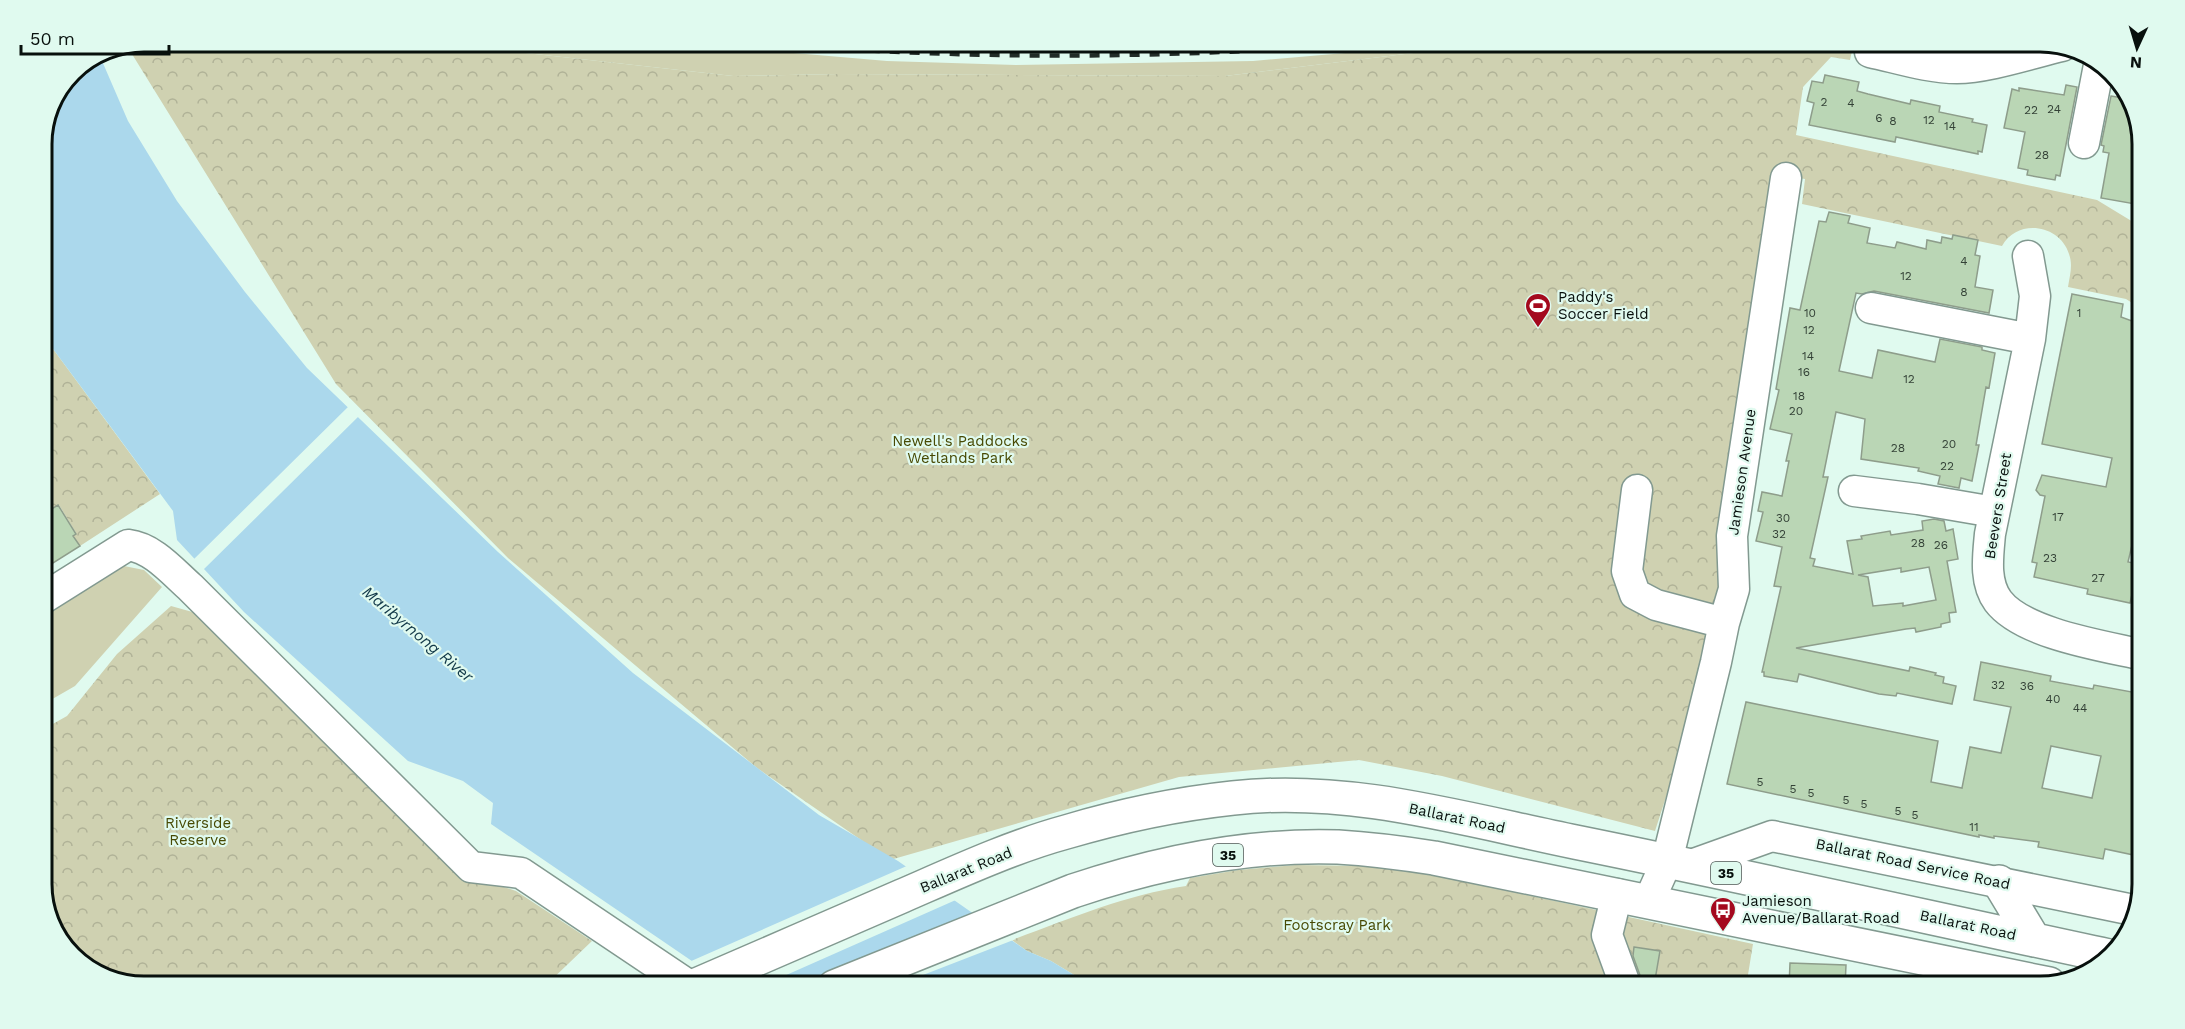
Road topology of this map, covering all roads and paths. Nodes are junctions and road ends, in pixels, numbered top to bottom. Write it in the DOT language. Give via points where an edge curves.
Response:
graph roads {
  1 [pos="1870,52"];
  2 [pos="2037,52"];
  3 [pos="2097,73"];
  4 [pos="2084,142"];
  5 [pos="1786,178"];
  6 [pos="2028,256"];
  7 [pos="1871,308"];
  8 [pos="2030,339"];
  9 [pos="1637,490"];
  10 [pos="1854,490"];
  11 [pos="1994,512"];
  12 [pos="53,592"];
  13 [pos="1724,623"];
  14 [pos="2132,650"];
  15 [pos="1679,863"];
  16 [pos="1999,882"];
  17 [pos="1617,894"];
  18 [pos="1648,901"];
  19 [pos="2129,909"];
  20 [pos="2034,940"];
  21 [pos="2101,954"];
  22 [pos="675,976"];
  23 [pos="717,976"];
  24 [pos="862,976"];
  25 [pos="1622,976"];
  26 [pos="2010,976"];
  1 -- 2 [label="street" via="1958,68"];
  3 -- 4 [label="street"];
  5 -- 13 [label="street, Jamieson Avenue" via="1732,536 1734,589"];
  6 -- 8 [label="street, Beevers Street" via="2035,296"];
  7 -- 8 [label="street"];
  8 -- 11 [label="street, Beevers Street"];
  9 -- 13 [label="street" via="1627,571 1635,594 1656,604"];
  10 -- 11 [label="street"];
  11 -- 14 [label="street, Beevers Street" via="1988,565 1999,602 2033,626"];
  12 -- 22 [label="street" via="128,545 150,552 190,587 471,867 521,873"];
  13 -- 15 [label="street, Jamieson Avenue"];
  15 -- 16 [label="street, Ballarat Road Service Road" via="1772,836"];
  15 -- 18 [label="street, Jamieson Avenue"];
  15 -- 20 [label="highway, Ballarat Road / 35"];
  15 -- 23 [label="highway, Ballarat Road / 35" via="1342,797 1306,794 1231,798 1154,810 1064,832 966,868"];
  16 -- 19 [label="street, Ballarat Road Service Road"];
  16 -- 20 [label="highway"];
  17 -- 18 [label="highway, 35"];
  17 -- 24 [label="highway, 35" via="1393,852 1336,847 1246,852 1156,867 1083,888"];
  17 -- 25 [label="street" via="1608,935"];
  18 -- 26 [label="highway, 35"];
  20 -- 21 [label="highway, Ballarat Road / 35"];
}
